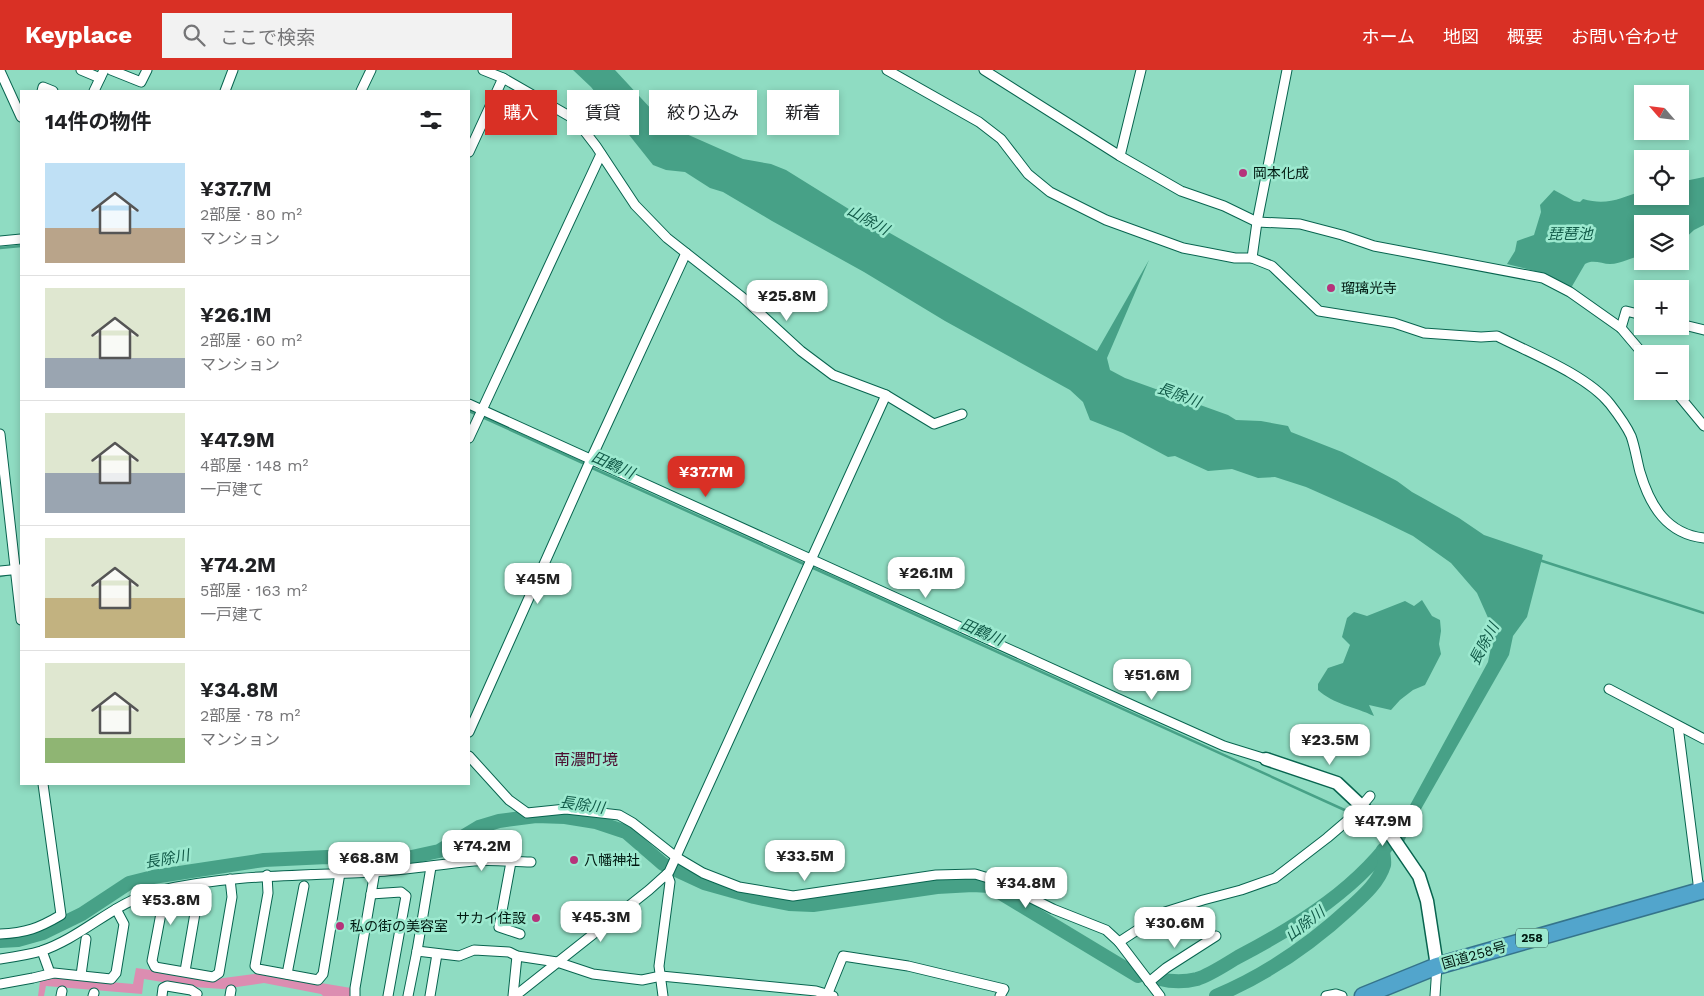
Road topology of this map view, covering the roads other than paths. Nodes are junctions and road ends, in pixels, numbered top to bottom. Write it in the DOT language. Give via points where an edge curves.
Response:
graph roads {
  1 [pos="81,70"];
  2 [pos="111,70"];
  3 [pos="147,70"];
  4 [pos="233,70"];
  5 [pos="370,70"];
  6 [pos="483,70"];
  7 [pos="887,70"];
  8 [pos="984,70"];
  9 [pos="1142,70"];
  10 [pos="1287,70"];
  11 [pos="0,71"];
  12 [pos="102,74"];
  13 [pos="503,78"];
  14 [pos="94,90"];
  15 [pos="225,90"];
  16 [pos="361,90"];
  17 [pos="20,115"];
  18 [pos="470,150"];
  19 [pos="601,154"];
  20 [pos="1120,156"];
  21 [pos="1256,222"];
  22 [pos="20,238"];
  23 [pos="0,241"];
  24 [pos="686,253"];
  25 [pos="1252,258"];
  26 [pos="1634,313"];
  27 [pos="1689,326"];
  28 [pos="1621,328"];
  29 [pos="1704,330"];
  30 [pos="1635,345"];
  31 [pos="886,395"];
  32 [pos="1682,400"];
  33 [pos="470,405"];
  34 [pos="479,414"];
  35 [pos="962,414"];
  36 [pos="1704,426"];
  37 [pos="0,434"];
  38 [pos="470,436"];
  39 [pos="589,463"];
  40 [pos="1704,538"];
  41 [pos="809,564"];
  42 [pos="18,569"];
  43 [pos="0,571"];
  44 [pos="20,603"];
  45 [pos="1609,689"];
  46 [pos="1678,726"];
  47 [pos="470,730"];
  48 [pos="1704,740"];
  49 [pos="470,757"];
  50 [pos="1266,759"];
  51 [pos="43,785"];
  52 [pos="1370,796"];
  53 [pos="675,859"];
  54 [pos="511,862"];
  55 [pos="531,862"];
  56 [pos="431,866"];
  57 [pos="375,872"];
  58 [pos="340,873"];
  59 [pos="668,873"];
  60 [pos="267,875"];
  61 [pos="230,879"];
  62 [pos="304,886"];
  63 [pos="157,891"];
  64 [pos="1701,891"];
  65 [pos="371,894"];
  66 [pos="198,896"];
  67 [pos="116,909"];
  68 [pos="0,934"];
  69 [pos="520,934"];
  70 [pos="1216,936"];
  71 [pos="86,939"];
  72 [pos="1119,942"];
  73 [pos="42,950"];
  74 [pos="417,951"];
  75 [pos="437,954"];
  76 [pos="517,956"];
  77 [pos="0,959"];
  78 [pos="557,962"];
  79 [pos="1437,966"];
  80 [pos="185,971"];
  81 [pos="50,973"];
  82 [pos="288,974"];
  83 [pos="80,975"];
  84 [pos="661,976"];
  85 [pos="1149,982"];
  86 [pos="0,984"];
  87 [pos="815,993"];
  88 [pos="831,995"];
  89 [pos="162,996"];
  90 [pos="196,996"];
  91 [pos="355,996"];
  92 [pos="388,996"];
  93 [pos="408,996"];
  94 [pos="430,996"];
  95 [pos="514,996"];
  96 [pos="663,996"];
  97 [pos="1000,996"];
  98 [pos="1160,996"];
  99 [pos="1326,996"];
  100 [pos="1342,996"];
  101 [pos="1363,996"];
  102 [pos="1435,996"];
  1 -- 12 [label="street"];
  2 -- 3 [label="street" via="141,82"];
  4 -- 15 [label="street"];
  5 -- 16 [label="street"];
  6 -- 13 [label="street"];
  7 -- 25 [label="street" via="979,122 1001,139 1028,174 1050,192 1106,220 1183,248"];
  8 -- 20 [label="street"];
  9 -- 20 [label="street"];
  10 -- 21 [label="street"];
  11 -- 17 [label="street"];
  12 -- 14 [label="street"];
  13 -- 18 [label="street"];
  13 -- 19 [label="street" via="576,120"];
  19 -- 24 [label="street" via="635,205"];
  19 -- 34 [label="street"];
  20 -- 21 [label="street" via="1181,191 1224,206"];
  21 -- 25 [label="street"];
  21 -- 28 [label="street" via="1300,224 1374,246 1543,278 1570,292"];
  22 -- 23 [label="street"];
  24 -- 31 [label="street" via="833,375"];
  24 -- 39 [label="street"];
  25 -- 40 [label="street" via="1272,266 1319,311 1394,323 1424,333 1497,336 1584,380 1610,403 1631,435 1653,507 1670,526 1693,537"];
  26 -- 28 [label="street" via="1626,311"];
  27 -- 29 [label="street"];
  28 -- 30 [label="street"];
  31 -- 35 [label="street" via="934,424"];
  31 -- 41 [label="street"];
  32 -- 36 [label="street"];
  33 -- 34 [label="street"];
  34 -- 38 [label="street"];
  34 -- 39 [label="street"];
  37 -- 42 [label="street"];
  39 -- 41 [label="street"];
  39 -- 47 [label="street"];
  41 -- 50 [label="street" via="1224,746"];
  41 -- 53 [label="street"];
  42 -- 43 [label="street"];
  42 -- 44 [label="street"];
  45 -- 46 [label="street"];
  46 -- 48 [label="street"];
  46 -- 64 [label="street"];
  49 -- 53 [label="street" via="509,800 527,813 566,809 619,815"];
  50 -- 79 [label="street" via="1337,783 1389,832 1419,876 1427,901"];
  51 -- 68 [label="street" via="61,915 27,931"];
  52 -- 72 [label="street" via="1354,815 1274,878 1164,912"];
  53 -- 59 [label="street"];
  53 -- 72 [label="street" via="739,887 793,896 936,874 975,874 1106,930"];
  54 -- 55 [label="street"];
  54 -- 56 [label="street" via="476,860"];
  54 -- 69 [label="street" via="500,927"];
  56 -- 57 [label="street"];
  56 -- 74 [label="street"];
  57 -- 58 [label="street"];
  57 -- 65 [label="street"];
  58 -- 60 [label="street"];
  58 -- 82 [label="street" via="323,974 318,980"];
  59 -- 78 [label="street"];
  59 -- 84 [label="street" via="670,882 659,966"];
  60 -- 61 [label="street"];
  60 -- 82 [label="street" via="268,893 256,966"];
  61 -- 63 [label="street"];
  61 -- 80 [label="street" via="232,897 219,973 213,977"];
  62 -- 82 [label="street"];
  63 -- 67 [label="street" via="132,899"];
  63 -- 80 [label="street" via="162,908 152,962 155,967"];
  64 -- 79 [label="highway, 国道258号 / 258"];
  65 -- 91 [label="street"];
  65 -- 92 [label="street" via="401,892 406,896"];
  66 -- 80 [label="street"];
  67 -- 73 [label="street"];
  67 -- 83 [label="street" via="124,924 116,974 111,979"];
  70 -- 85 [label="street"];
  71 -- 83 [label="street"];
  72 -- 85 [label="street"];
  73 -- 77 [label="street"];
  73 -- 81 [label="street"];
  74 -- 75 [label="street"];
  74 -- 93 [label="street"];
  75 -- 76 [label="street" via="460,956 474,950 509,952"];
  75 -- 94 [label="street"];
  76 -- 78 [label="street"];
  76 -- 95 [label="street"];
  78 -- 84 [label="street" via="593,974 642,980"];
  78 -- 95 [label="street"];
  79 -- 101 [label="highway, 国道258号 / 258"];
  79 -- 102 [label="street"];
  81 -- 83 [label="street"];
  81 -- 86 [label="street"];
  84 -- 87 [label="street"];
  84 -- 96 [label="street"];
  85 -- 98 [label="street"];
  87 -- 88 [label="street"];
  88 -- 97 [label="street" via="843,956 908,966 1004,989"];
  89 -- 90 [label="street" via="166,986 191,990"];
  99 -- 100 [label="street"];
}
